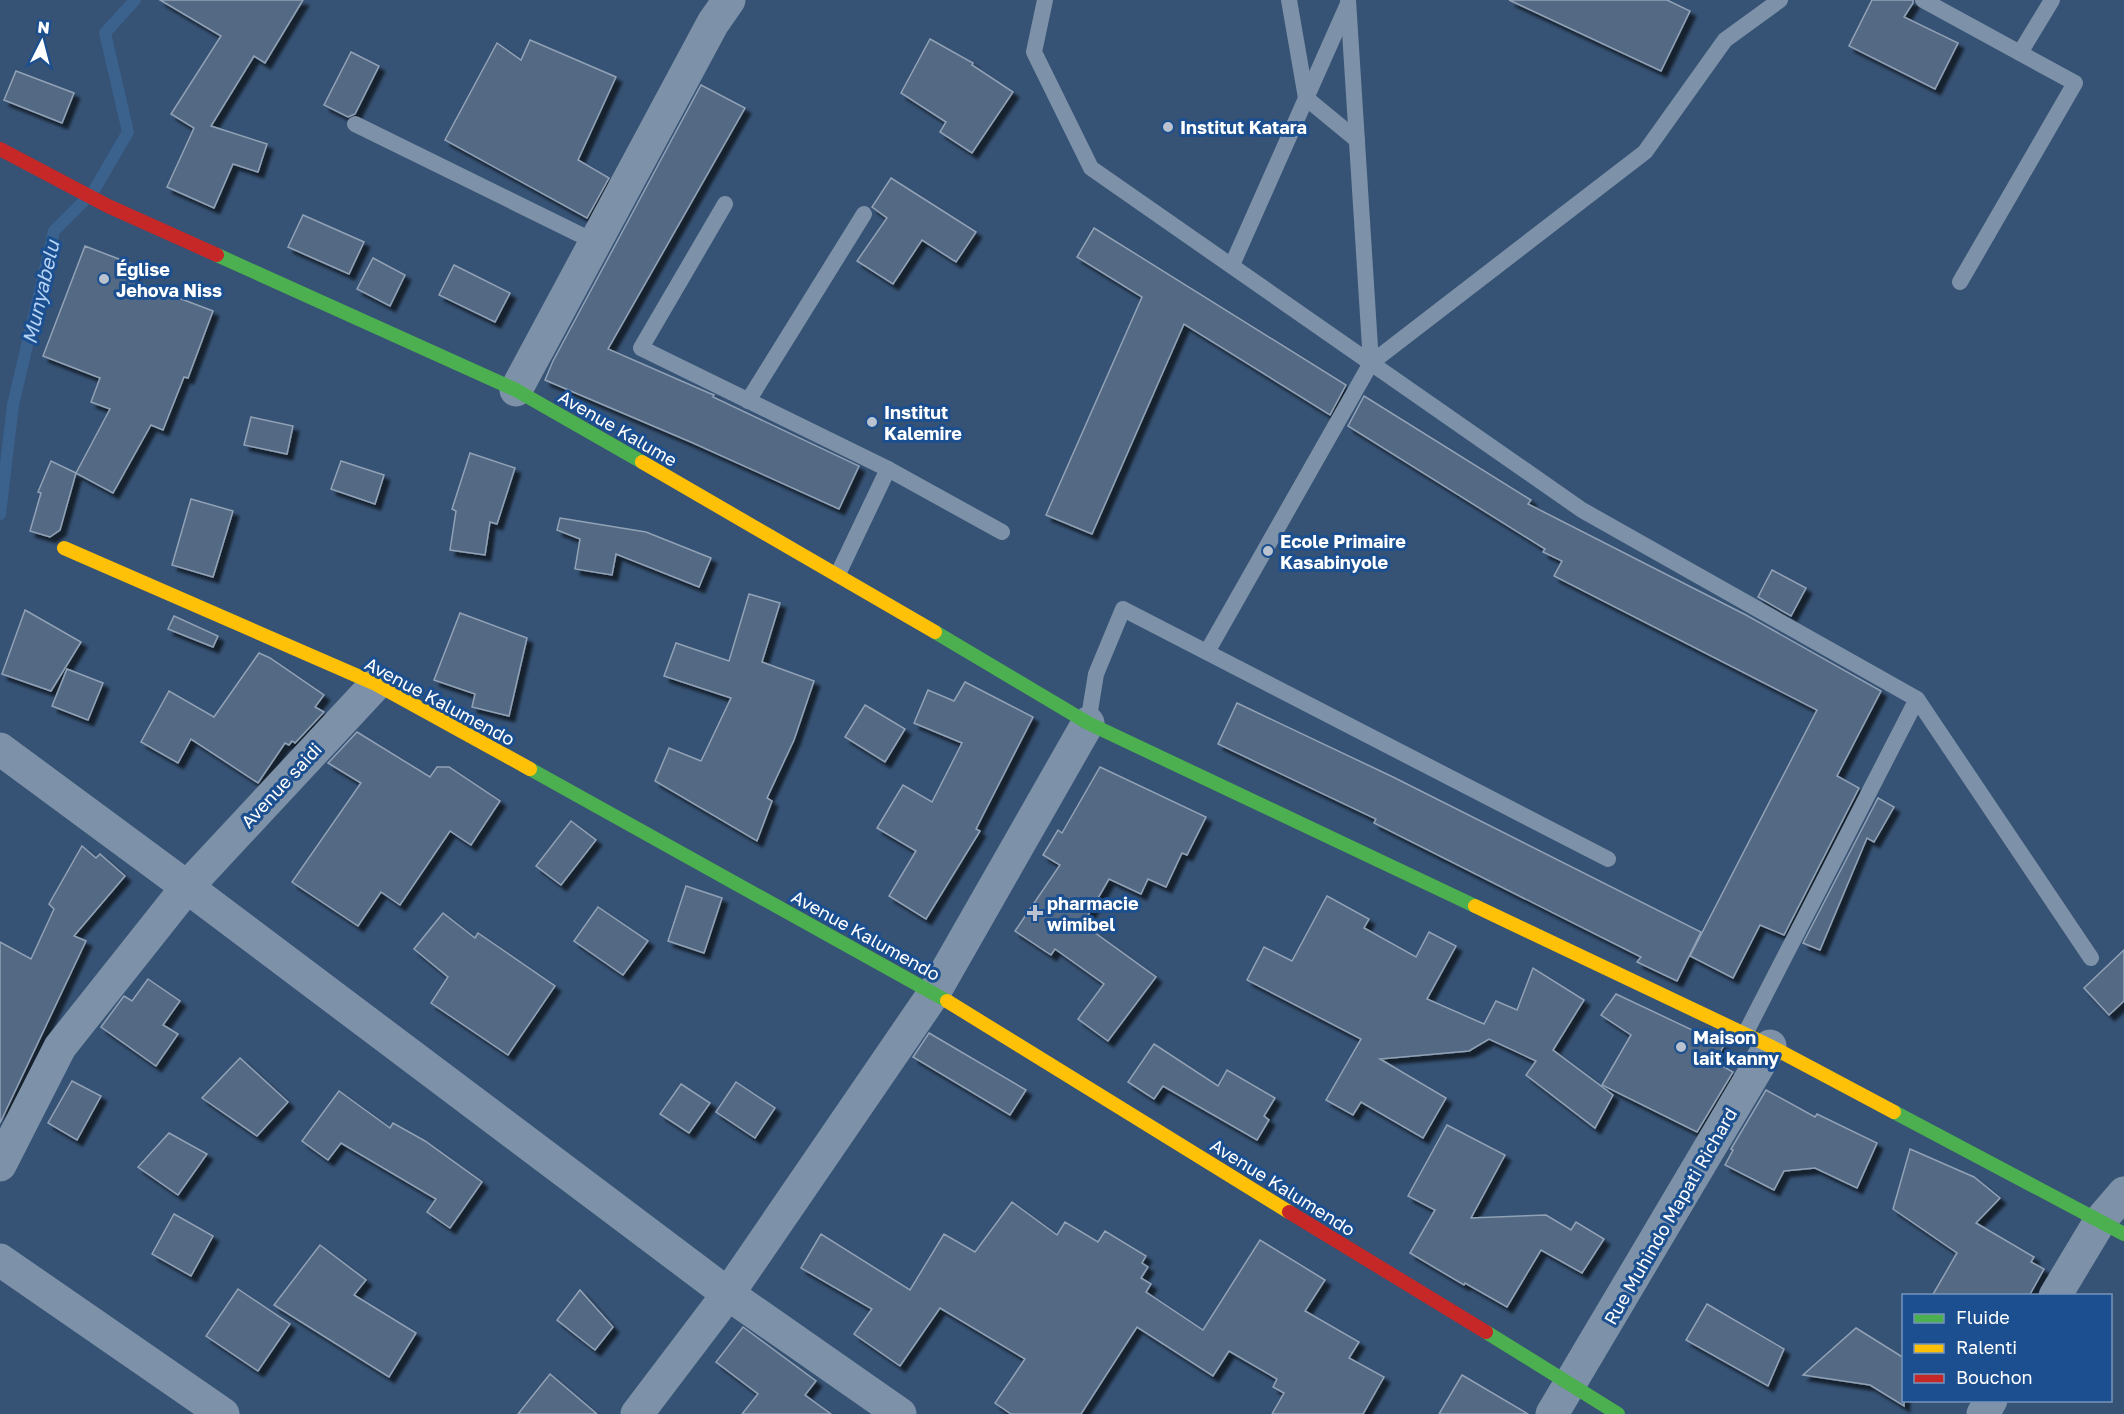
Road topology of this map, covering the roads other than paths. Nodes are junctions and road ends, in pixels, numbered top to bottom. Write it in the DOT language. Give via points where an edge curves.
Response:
graph roads {
  1 [pos="729,0"];
  2 [pos="1045,0"];
  3 [pos="1289,0"];
  4 [pos="1780,0"];
  5 [pos="1923,0"];
  6 [pos="2052,0"];
  7 [pos="1348,1"];
  8 [pos="2020,53"];
  9 [pos="1306,98"];
  10 [pos="355,124"];
  11 [pos="1357,140"];
  12 [pos="0,149"];
  13 [pos="725,204"];
  14 [pos="864,214"];
  15 [pos="595,242"];
  16 [pos="1232,265"];
  17 [pos="1960,282"];
  18 [pos="1371,363"];
  19 [pos="516,390"];
  20 [pos="748,401"];
  21 [pos="888,469"];
  22 [pos="1002,532"];
  23 [pos="64,548"];
  24 [pos="838,574"];
  25 [pos="1207,652"];
  26 [pos="376,684"];
  27 [pos="1917,699"];
  28 [pos="1088,723"];
  29 [pos="0,749"];
  30 [pos="1608,859"];
  31 [pos="187,887"];
  32 [pos="2091,958"];
  33 [pos="934,993"];
  34 [pos="1757,1040"];
  35 [pos="0,1165"];
  36 [pos="2124,1193"];
  37 [pos="2112,1228"];
  38 [pos="0,1260"];
  39 [pos="728,1294"];
  40 [pos="2057,1294"];
  41 [pos="1570,1386"];
  42 [pos="223,1414"];
  43 [pos="637,1414"];
  44 [pos="900,1414"];
  45 [pos="1552,1414"];
  46 [pos="1618,1414"];
  1 -- 15 [label="street"];
  2 -- 16 [label="lane" via="1034,52 1091,168"];
  3 -- 9 [label="lane"];
  4 -- 18 [label="lane" via="1725,40 1645,152"];
  5 -- 8 [label="lane"];
  6 -- 8 [label="lane"];
  7 -- 9 [label="lane"];
  7 -- 11 [label="lane"];
  8 -- 17 [label="lane" via="2074,83"];
  9 -- 11 [label="lane"];
  9 -- 16 [label="lane"];
  10 -- 15 [label="lane"];
  11 -- 18 [label="lane"];
  12 -- 19 [label="street, Avenue Kalume" via="108,206"];
  13 -- 20 [label="lane" via="641,348"];
  14 -- 20 [label="lane"];
  15 -- 19 [label="street"];
  16 -- 18 [label="lane"];
  18 -- 25 [label="lane"];
  18 -- 27 [label="lane" via="1582,510"];
  19 -- 24 [label="street, Avenue Kalume"];
  20 -- 21 [label="lane"];
  21 -- 22 [label="lane"];
  21 -- 24 [label="lane"];
  23 -- 26 [label="street, Avenue Kalumendo"];
  24 -- 28 [label="street, Avenue Kalume"];
  25 -- 28 [label="lane" via="1123,609 1096,674"];
  25 -- 30 [label="lane"];
  26 -- 31 [label="street, Avenue saidi"];
  26 -- 33 [label="street, Avenue Kalumendo"];
  27 -- 32 [label="lane"];
  27 -- 34 [label="lane"];
  28 -- 33 [label="street"];
  28 -- 34 [label="street, Avenue Kalume"];
  29 -- 31 [label="street"];
  31 -- 35 [label="street, Avenue saidi" via="60,1047"];
  31 -- 39 [label="street"];
  33 -- 39 [label="street"];
  33 -- 41 [label="street, Avenue Kalumendo"];
  34 -- 37 [label="street, Avenue Kalume"];
  34 -- 41 [label="street, Rue Muhindo Mapati Richard"];
  36 -- 37 [label="street"];
  37 -- 40 [label="street"];
  38 -- 42 [label="street"];
  39 -- 43 [label="street"];
  39 -- 44 [label="street"];
  41 -- 45 [label="street, Rue Muhindo Mapati Richard"];
  41 -- 46 [label="street, Avenue Kalumendo"];
}
